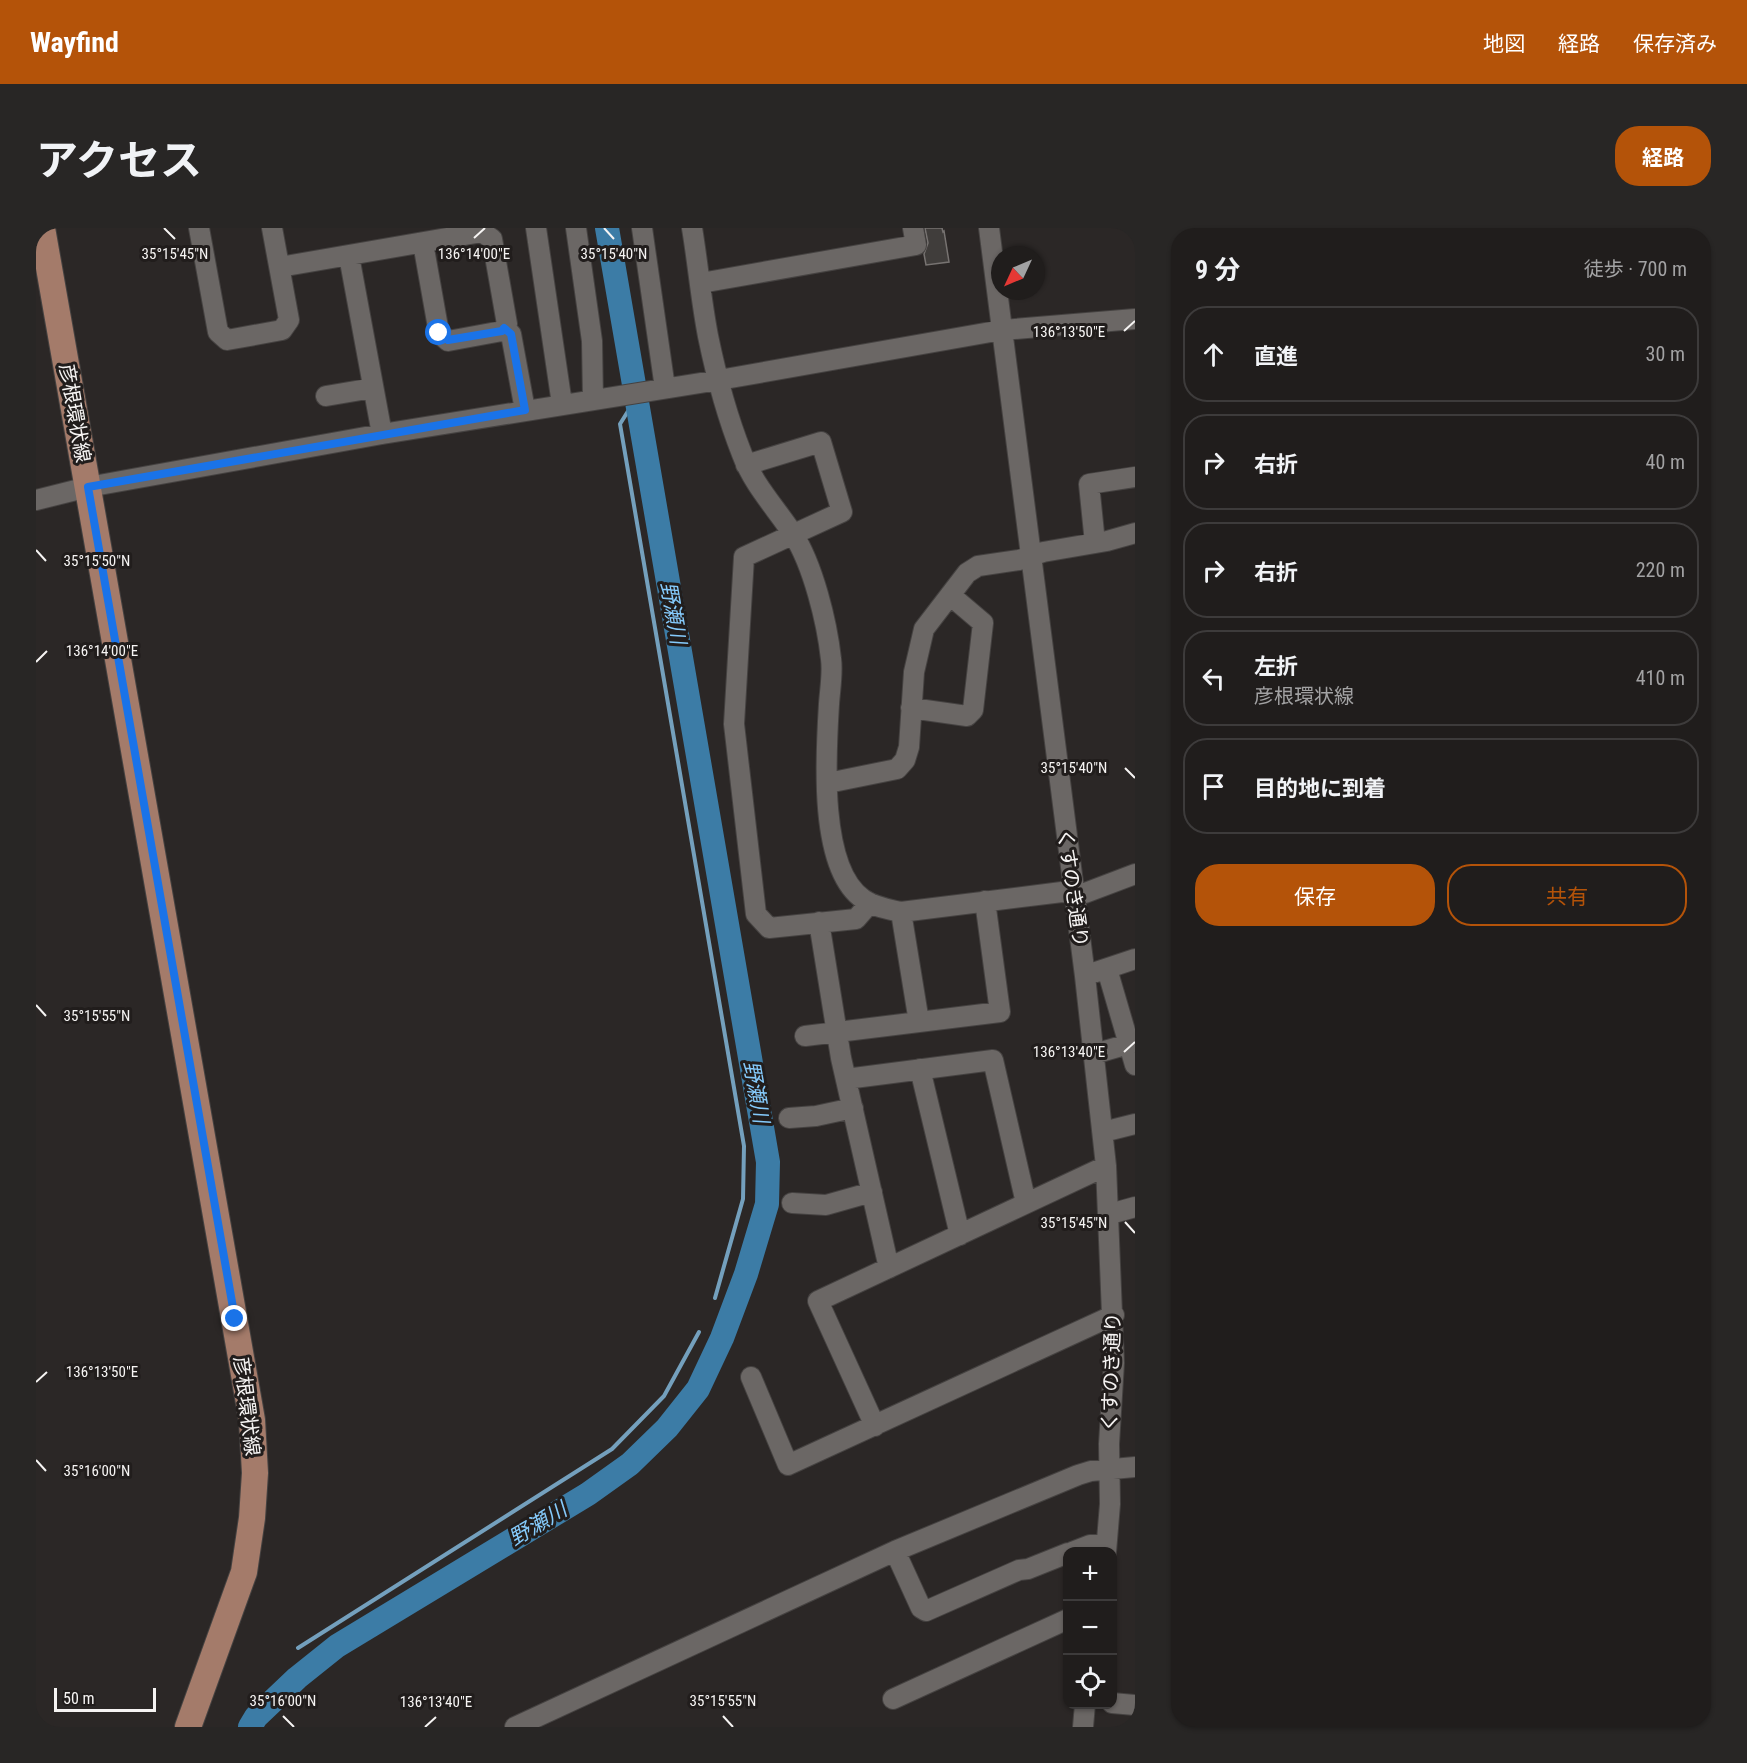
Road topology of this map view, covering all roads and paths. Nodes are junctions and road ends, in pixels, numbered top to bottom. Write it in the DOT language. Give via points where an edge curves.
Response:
graph roads {
  1 [pos="42,228"];
  2 [pos="199,228"];
  3 [pos="272,228"];
  4 [pos="536,228"];
  5 [pos="576,228"];
  6 [pos="642,228"];
  7 [pos="692,228"];
  8 [pos="913,228"];
  9 [pos="989,228"];
  10 [pos="489,232"];
  11 [pos="423,243"];
  12 [pos="349,256"];
  13 [pos="280,267"];
  14 [pos="701,283"];
  15 [pos="1135,319"];
  16 [pos="504,328"];
  17 [pos="1002,330"];
  18 [pos="719,380"];
  19 [pos="373,388"];
  20 [pos="659,389"];
  21 [pos="326,396"];
  22 [pos="596,400"];
  23 [pos="562,405"];
  24 [pos="525,410"];
  25 [pos="382,434"];
  26 [pos="746,465"];
  27 [pos="1135,477"];
  28 [pos="88,487"];
  29 [pos="36,500"];
  30 [pos="1135,533"];
  31 [pos="794,535"];
  32 [pos="1095,543"];
  33 [pos="1031,556"];
  34 [pos="950,595"];
  35 [pos="911,708"];
  36 [pos="828,783"];
  37 [pos="1135,874"];
  38 [pos="1072,892"];
  39 [pos="985,902"];
  40 [pos="870,903"];
  41 [pos="901,912"];
  42 [pos="819,922"];
  43 [pos="1135,959"];
  44 [pos="1107,969"];
  45 [pos="1085,976"];
  46 [pos="919,1022"];
  47 [pos="837,1032"];
  48 [pos="805,1036"];
  49 [pos="1132,1043"];
  50 [pos="1094,1054"];
  51 [pos="1135,1065"];
  52 [pos="920,1069"];
  53 [pos="846,1079"];
  54 [pos="853,1108"];
  55 [pos="789,1118"];
  56 [pos="1135,1124"];
  57 [pos="1103,1132"];
  58 [pos="1106,1166"];
  59 [pos="872,1192"];
  60 [pos="792,1203"];
  61 [pos="1026,1203"];
  62 [pos="1135,1207"];
  63 [pos="1110,1214"];
  64 [pos="960,1235"];
  65 [pos="889,1268"];
  66 [pos="1114,1315"];
  67 [pos="751,1377"];
  68 [pos="875,1426"];
  69 [pos="1135,1467"];
  70 [pos="1110,1468"];
  71 [pos="1084,1547"];
  72 [pos="1101,1547"];
  73 [pos="1106,1547"];
  74 [pos="895,1551"];
  75 [pos="1063,1555"];
  76 [pos="1063,1621"];
  77 [pos="893,1699"];
  78 [pos="1117,1703"];
  79 [pos="1135,1705"];
  80 [pos="1085,1709"];
  81 [pos="188,1727"];
  82 [pos="515,1727"];
  83 [pos="1083,1727"];
  1 -- 28 [label="main road, 彦根環状線"];
  2 -- 13 [label="street" via="218,332 227,340 282,330 289,320"];
  3 -- 13 [label="street"];
  4 -- 23 [label="street"];
  5 -- 22 [label="street"];
  6 -- 20 [label="street"];
  7 -- 14 [label="street"];
  8 -- 14 [label="street" via="916,245"];
  9 -- 17 [label="street, くすのき通り"];
  10 -- 11 [label="street"];
  10 -- 16 [label="street" via="507,324"];
  11 -- 12 [label="street"];
  11 -- 16 [label="street" via="439,333 448,340"];
  12 -- 13 [label="street"];
  12 -- 19 [label="street"];
  14 -- 18 [label="street"];
  15 -- 17 [label="street"];
  16 -- 24 [label="street" via="511,334"];
  17 -- 18 [label="street"];
  17 -- 33 [label="street, くすのき通り"];
  18 -- 20 [label="street"];
  18 -- 26 [label="street"];
  19 -- 21 [label="street"];
  19 -- 25 [label="street"];
  20 -- 22 [label="street"];
  22 -- 23 [label="street"];
  23 -- 24 [label="street"];
  24 -- 25 [label="street"];
  25 -- 28 [label="street"];
  26 -- 31 [label="street"];
  26 -- 31 [label="street" via="822,442 842,512"];
  27 -- 32 [label="street" via="1089,484"];
  28 -- 29 [label="street"];
  28 -- 81 [label="main road, 彦根環状線" via="252,1420 255,1473 244,1572"];
  30 -- 32 [label="street"];
  31 -- 36 [label="street" via="826,624 832,662"];
  31 -- 42 [label="street" via="744,557 734,724 756,914 769,928"];
  32 -- 33 [label="street"];
  33 -- 34 [label="street" via="978,566 967,573"];
  33 -- 38 [label="street, くすのき通り"];
  34 -- 35 [label="street" via="924,629"];
  34 -- 35 [label="street" via="983,624 973,710 967,716"];
  35 -- 36 [label="street" via="909,747 897,769"];
  36 -- 40 [label="street" via="827,798 841,873"];
  37 -- 38 [label="street" via="1085,893"];
  38 -- 39 [label="street"];
  38 -- 45 [label="street, くすのき通り"];
  39 -- 41 [label="street"];
  39 -- 46 [label="street" via="1000,1012"];
  40 -- 41 [label="street"];
  40 -- 42 [label="street" via="856,919"];
  41 -- 46 [label="street"];
  42 -- 47 [label="street"];
  43 -- 44 [label="street"];
  44 -- 45 [label="street"];
  44 -- 49 [label="street"];
  45 -- 50 [label="street, くすのき通り"];
  46 -- 47 [label="street"];
  47 -- 48 [label="street"];
  47 -- 53 [label="street"];
  49 -- 50 [label="street"];
  49 -- 51 [label="street"];
  50 -- 57 [label="street, くすのき通り"];
  52 -- 53 [label="street"];
  52 -- 61 [label="street" via="993,1060"];
  52 -- 64 [label="street"];
  53 -- 54 [label="street"];
  54 -- 55 [label="street"];
  54 -- 59 [label="street"];
  56 -- 57 [label="street"];
  57 -- 58 [label="street, くすのき通り"];
  58 -- 61 [label="street"];
  58 -- 63 [label="street, くすのき通り"];
  59 -- 60 [label="street" via="826,1205"];
  59 -- 65 [label="street"];
  61 -- 64 [label="street"];
  62 -- 63 [label="street"];
  63 -- 66 [label="street, くすのき通り"];
  64 -- 65 [label="street"];
  65 -- 68 [label="street" via="818,1301"];
  66 -- 68 [label="street"];
  66 -- 70 [label="street, くすのき通り"];
  67 -- 68 [label="street" via="788,1465"];
  69 -- 70 [label="street"];
  70 -- 73 [label="street, くすのき通り"];
  70 -- 74 [label="street" via="1078,1475"];
  71 -- 72 [label="street"];
  74 -- 75 [label="street" via="921,1608 926,1611"];
  74 -- 82 [label="street"];
  76 -- 77 [label="street"];
  78 -- 79 [label="street"];
  80 -- 83 [label="street"];
}
